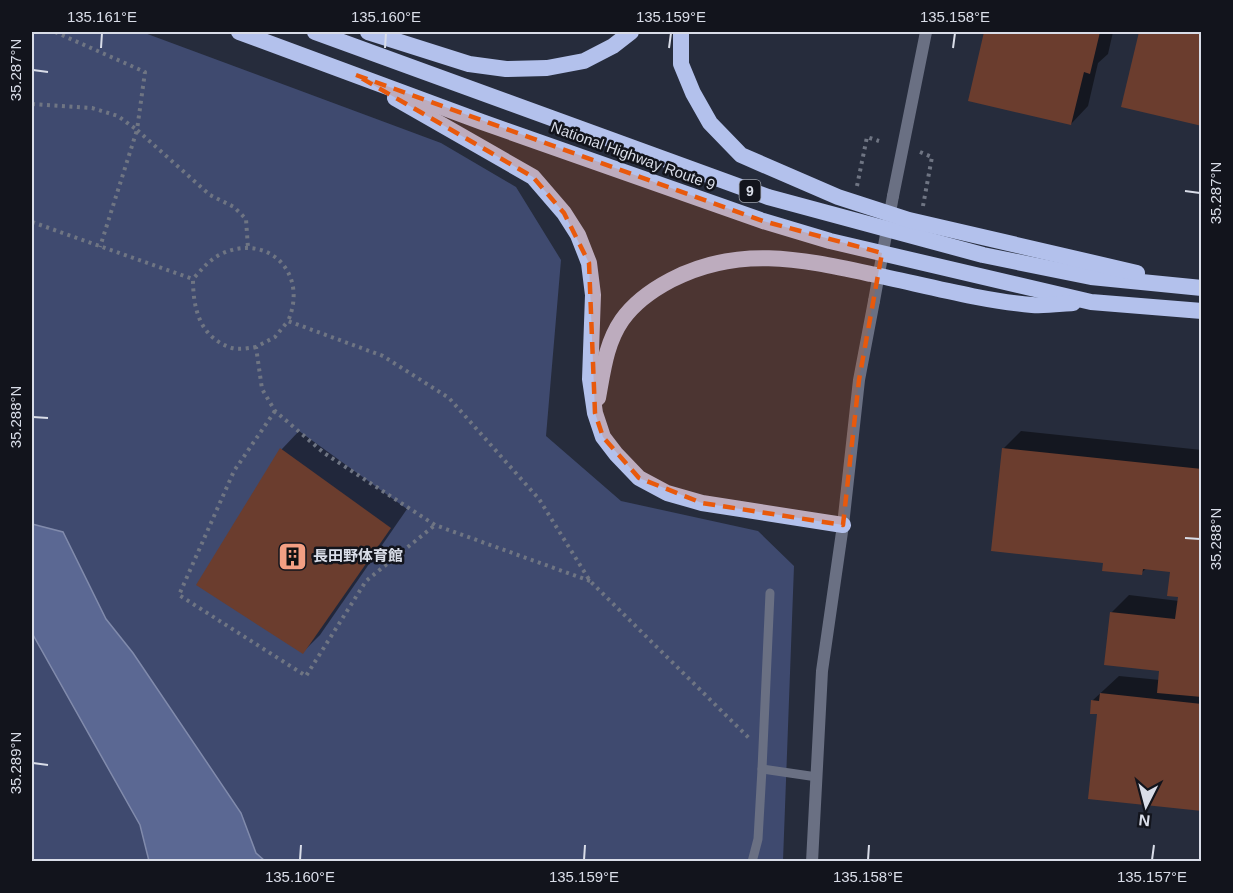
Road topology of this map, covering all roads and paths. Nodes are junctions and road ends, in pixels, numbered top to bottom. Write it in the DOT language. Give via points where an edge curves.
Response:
graph roads {
  1 [pos="55,32"];
  2 [pos="239,32"];
  3 [pos="315,32"];
  4 [pos="368,32"];
  5 [pos="631,32"];
  6 [pos="681,32"];
  7 [pos="926,32"];
  8 [pos="356,75"];
  9 [pos="32,104"];
  10 [pos="137,130"];
  11 [pos="879,141"];
  12 [pos="920,152"];
  13 [pos="856,189"];
  14 [pos="922,210"];
  15 [pos="32,222"];
  16 [pos="100,248"];
  17 [pos="249,248"];
  18 [pos="193,279"];
  19 [pos="1202,288"];
  20 [pos="1090,302"];
  21 [pos="1202,311"];
  22 [pos="288,321"];
  23 [pos="256,347"];
  24 [pos="275,411"];
  25 [pos="595,413"];
  26 [pos="435,525"];
  27 [pos="843,525"];
  28 [pos="590,581"];
  29 [pos="770,593"];
  30 [pos="763,752"];
  31 [pos="762,769"];
  32 [pos="817,777"];
  33 [pos="752,861"];
  34 [pos="812,861"];
  1 -- 10 [label="path" via="145,72"];
  2 -- 8 [label="highway, National Highway Route 9 / 9"];
  3 -- 19 [label="highway, National Highway Route 9 / 9" via="768,197 983,255 1091,277"];
  4 -- 5 [label="highway" via="469,64 506,69 547,68 584,60"];
  6 -- 19 [label="highway" via="681,64 693,93 710,123 741,155 837,197 909,219"];
  7 -- 27 [label="street" via="859,380"];
  8 -- 20 [label="highway, National Highway Route 9 / 9" via="763,222"];
  8 -- 25 [label="highway" via="533,177 564,213 578,235 588,263 593,295 590,379"];
  9 -- 10 [label="path" via="92,108 118,116"];
  10 -- 16 [label="path"];
  10 -- 17 [label="path" via="210,195 234,207 246,219"];
  11 -- 13 [label="path" via="867,137"];
  12 -- 14 [label="path" via="932,157"];
  15 -- 16 [label="path"];
  16 -- 18 [label="path"];
  17 -- 18 [label="path" via="222,253"];
  17 -- 22 [label="path" via="270,253 288,269 295,289"];
  18 -- 23 [label="path" via="193,300 210,337 234,348"];
  20 -- 21 [label="highway, National Highway Route 9 / 9"];
  20 -- 25 [label="highway" via="1034,305 973,296 807,260 759,257 717,263 684,273 652,290 622,320 606,352"];
  22 -- 23 [label="path" via="275,337"];
  22 -- 28 [label="path" via="383,356 449,398 539,499"];
  23 -- 24 [label="path" via="262,389"];
  24 -- 26 [label="path" via="324,453"];
  24 -- 26 [label="path" via="234,471 179,595 306,676 366,581"];
  25 -- 27 [label="highway" via="603,437 616,454 639,478 667,493 702,503"];
  26 -- 28 [label="path"];
  27 -- 32 [label="street" via="822,671"];
  28 -- 30 [label="path"];
  29 -- 30 [label="lane"];
  30 -- 31 [label="lane"];
  31 -- 32 [label="lane"];
  31 -- 33 [label="lane" via="758,839"];
  32 -- 34 [label="street"];
}
